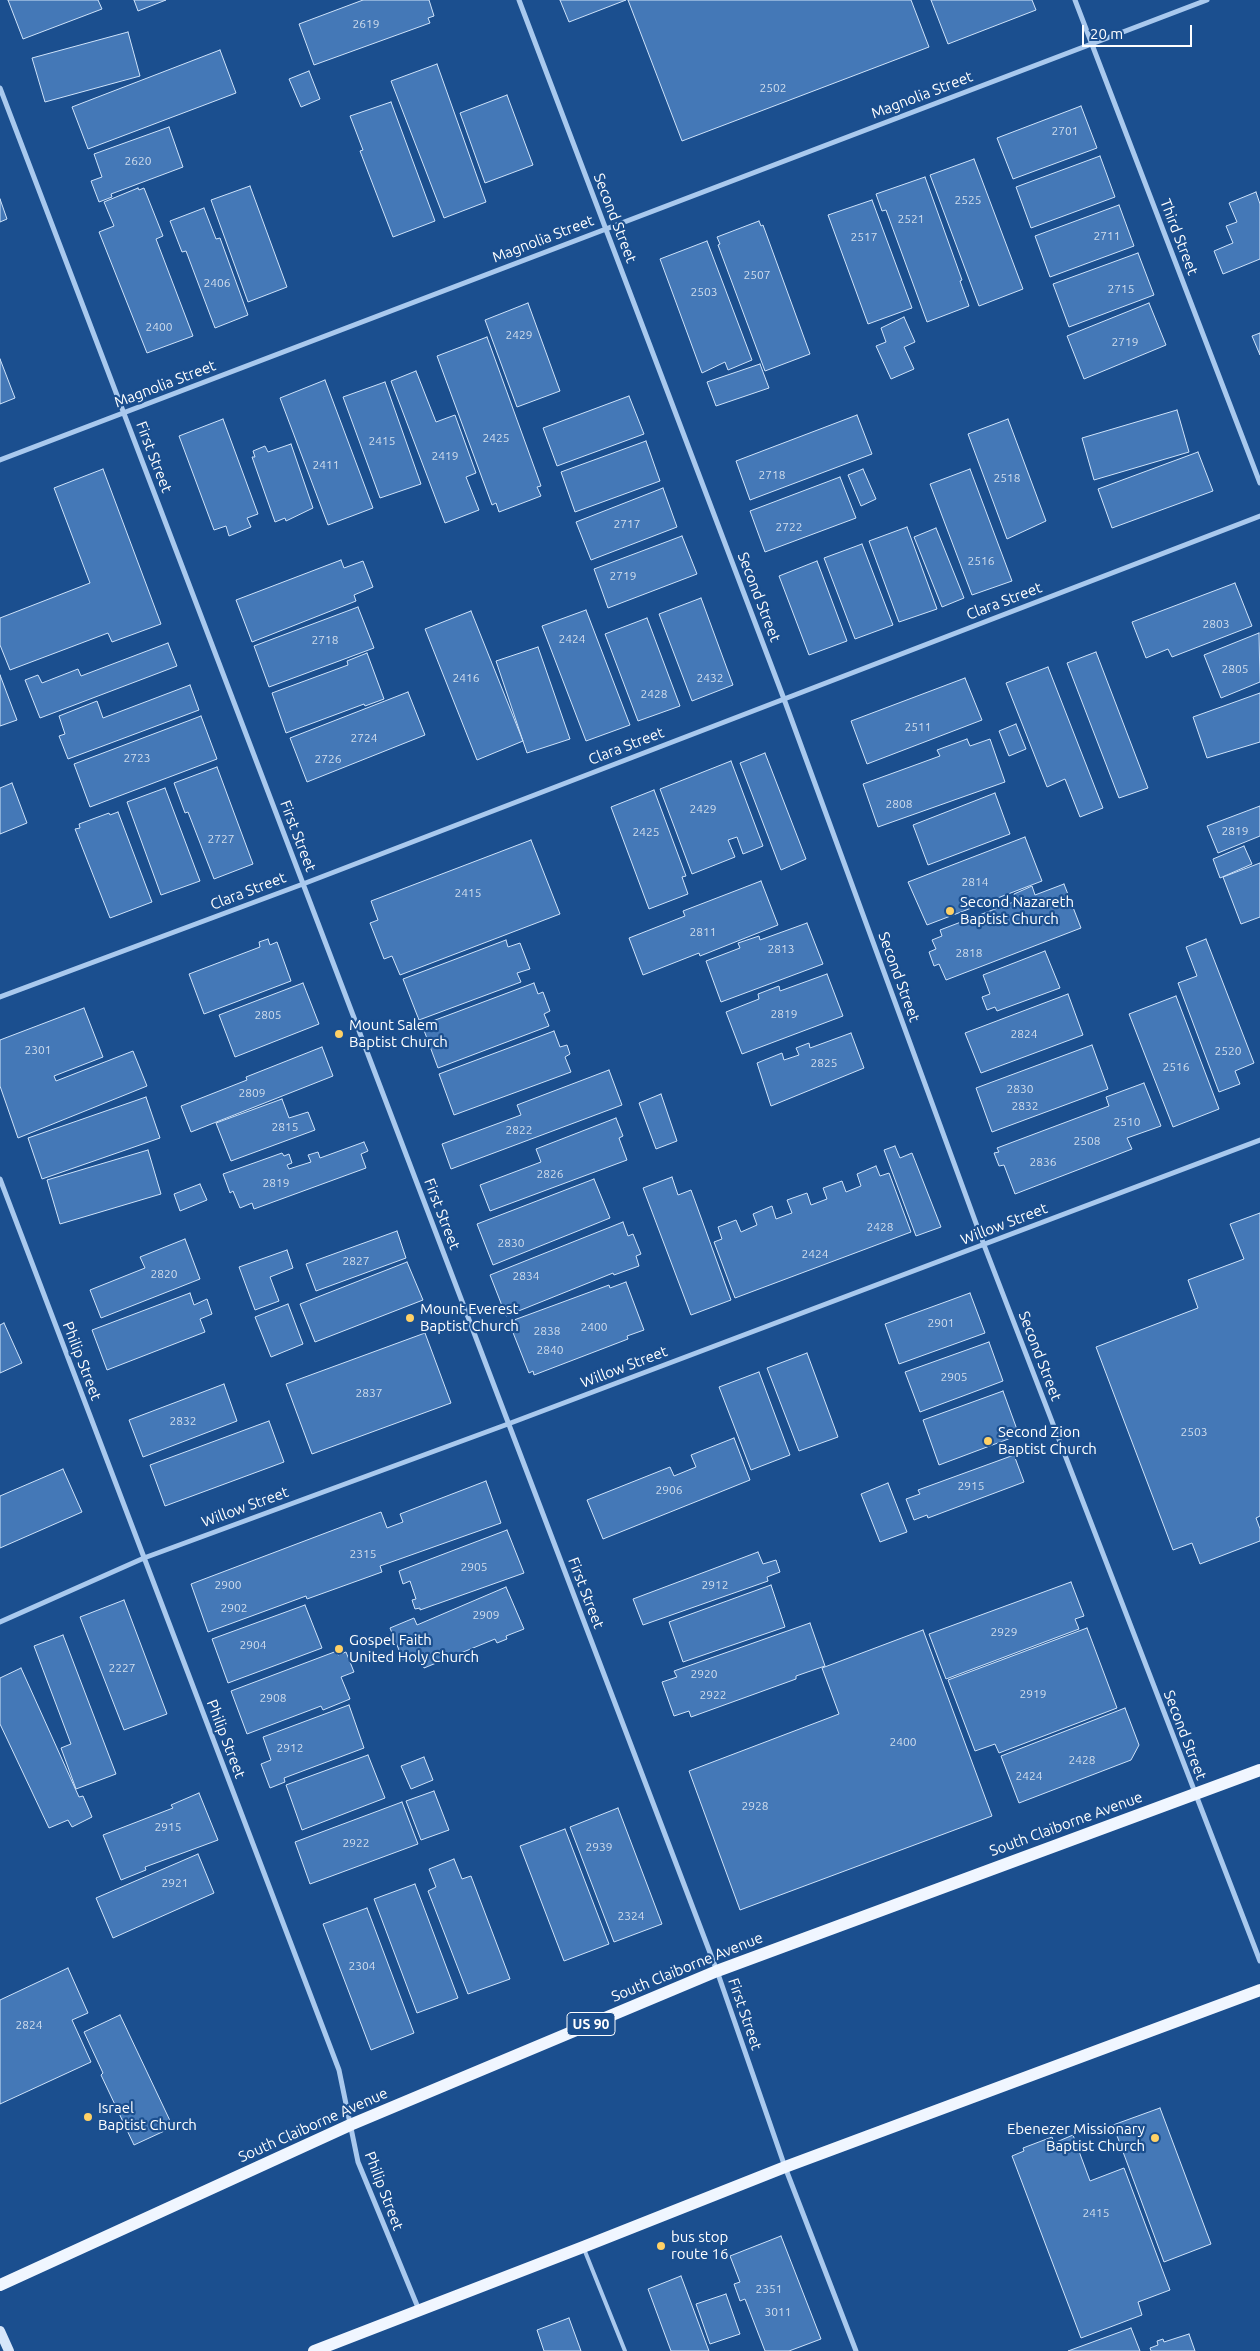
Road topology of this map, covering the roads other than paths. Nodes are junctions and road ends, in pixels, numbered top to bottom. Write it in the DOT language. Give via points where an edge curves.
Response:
graph roads {
  1 [pos="519,0"];
  2 [pos="1075,0"];
  3 [pos="1207,0"];
  4 [pos="1092,44"];
  5 [pos="0,88"];
  6 [pos="606,229"];
  7 [pos="124,412"];
  8 [pos="0,460"];
  9 [pos="1260,483"];
  10 [pos="1260,516"];
  11 [pos="784,699"];
  12 [pos="303,884"];
  13 [pos="0,997"];
  14 [pos="1260,1140"];
  15 [pos="0,1180"];
  16 [pos="984,1245"];
  17 [pos="508,1424"];
  18 [pos="144,1558"];
  19 [pos="0,1622"];
  20 [pos="1260,1770"];
  21 [pos="1194,1794"];
  22 [pos="1260,1961"];
  23 [pos="717,1971"];
  24 [pos="1260,1990"];
  25 [pos="350,2125"];
  26 [pos="785,2166"];
  27 [pos="583,2247"];
  28 [pos="0,2285"];
  29 [pos="419,2310"];
  30 [pos="0,2331"];
  31 [pos="9,2351"];
  32 [pos="314,2351"];
  33 [pos="625,2351"];
  34 [pos="856,2351"];
  1 -- 6 [label="street, Second Street"];
  2 -- 4 [label="street, Third Street"];
  3 -- 4 [label="street, Magnolia Street"];
  4 -- 6 [label="street, Magnolia Street"];
  4 -- 9 [label="street, Third Street"];
  5 -- 7 [label="street, First Street"];
  6 -- 7 [label="street, Magnolia Street"];
  6 -- 11 [label="street, Second Street"];
  7 -- 8 [label="street, Magnolia Street"];
  7 -- 12 [label="street, First Street"];
  10 -- 11 [label="street, Clara Street"];
  11 -- 12 [label="street, Clara Street"];
  11 -- 16 [label="street, Second Street"];
  12 -- 13 [label="street, Clara Street"];
  12 -- 17 [label="street, First Street"];
  14 -- 16 [label="street, Willow Street"];
  15 -- 18 [label="street, Philip Street"];
  16 -- 17 [label="street, Willow Street"];
  16 -- 21 [label="street, Second Street"];
  17 -- 18 [label="street, Willow Street"];
  17 -- 23 [label="street, First Street"];
  18 -- 19 [label="street, Willow Street"];
  18 -- 25 [label="street, Philip Street" via="339,2070"];
  20 -- 21 [label="main road, South Claiborne Avenue / US 90"];
  21 -- 22 [label="street, Second Street"];
  21 -- 23 [label="main road, South Claiborne Avenue / US 90"];
  23 -- 25 [label="main road, South Claiborne Avenue / US 90"];
  23 -- 26 [label="street, First Street"];
  24 -- 26 [label="main road"];
  25 -- 28 [label="main road, South Claiborne Avenue / US 90"];
  25 -- 29 [label="street, Philip Street" via="358,2162"];
  26 -- 27 [label="main road"];
  26 -- 34 [label="street, First Street"];
  27 -- 29 [label="main road"];
  27 -- 33 [label="lane"];
  29 -- 32 [label="main road"];
  30 -- 31 [label="street"];
}
